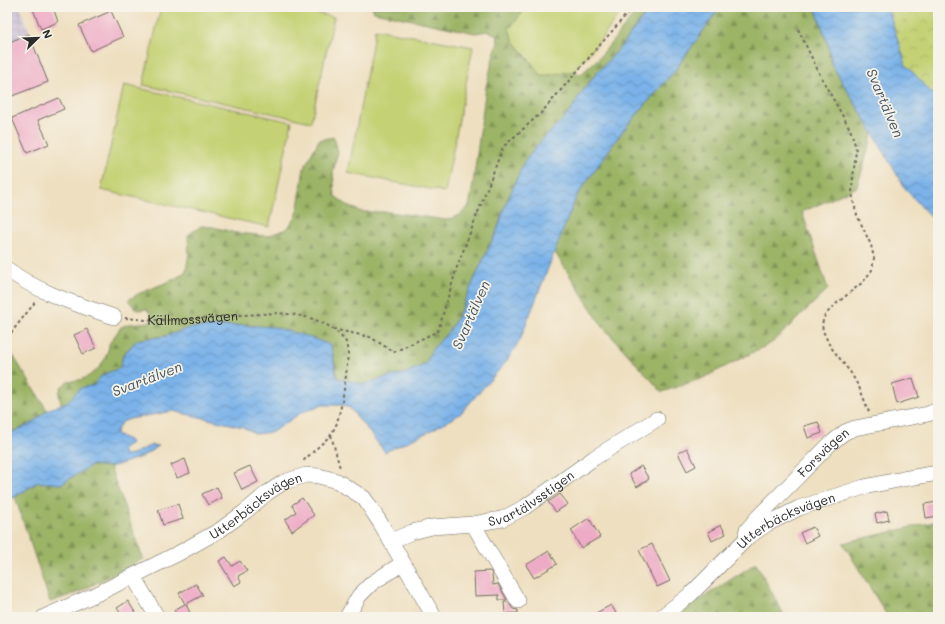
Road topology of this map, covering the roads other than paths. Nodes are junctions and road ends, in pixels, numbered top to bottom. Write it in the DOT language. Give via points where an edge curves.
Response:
graph roads {
  1 [pos="7,269"];
  2 [pos="114,317"];
  3 [pos="938,410"];
  4 [pos="657,419"];
  5 [pos="938,473"];
  6 [pos="473,524"];
  7 [pos="391,541"];
  8 [pos="740,545"];
  9 [pos="403,563"];
  10 [pos="133,576"];
  11 [pos="518,601"];
  12 [pos="44,617"];
  13 [pos="157,617"];
  14 [pos="347,617"];
  15 [pos="434,617"];
  16 [pos="661,617"];
  1 -- 2 [label="street" via="52,295"];
  3 -- 8 [label="street, Forsvägen" via="844,432 757,518 747,530"];
  4 -- 6 [label="street, Svartälvsstigen" via="594,458 525,507 502,519"];
  5 -- 8 [label="street, Utterbäcksvägen" via="864,487 799,508 767,524"];
  6 -- 7 [label="street, Svartälvsstigen" via="432,527"];
  6 -- 11 [label="street"];
  7 -- 9 [label="street, Utterbäcksvägen"];
  7 -- 10 [label="street, Utterbäcksvägen" via="364,498 337,481 306,475 284,482 220,530 179,554"];
  8 -- 16 [label="street, Utterbäcksvägen" via="691,594"];
  9 -- 14 [label="street" via="372,583"];
  9 -- 15 [label="street, Utterbäcksvägen"];
  10 -- 12 [label="street, Utterbäcksvägen"];
  10 -- 13 [label="street"];
}
